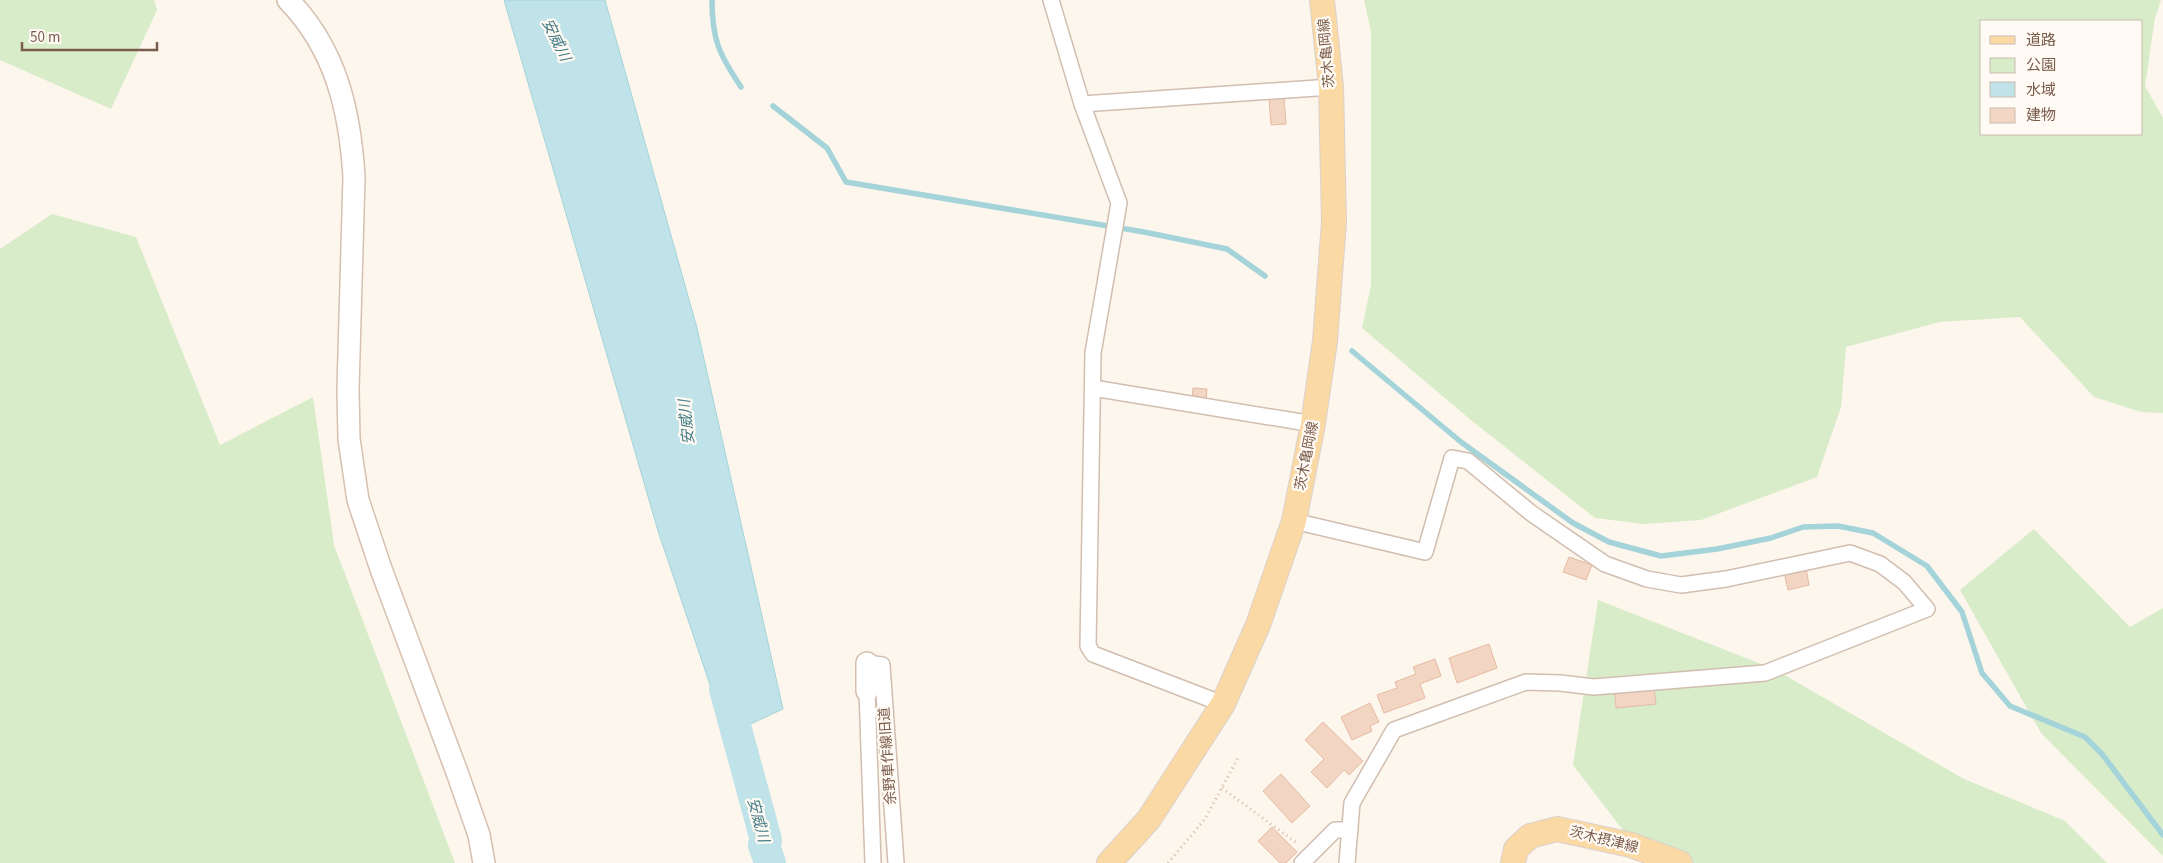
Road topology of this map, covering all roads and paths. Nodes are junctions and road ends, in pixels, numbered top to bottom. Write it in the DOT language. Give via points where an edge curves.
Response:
graph roads {
  1 [pos="288,0"];
  2 [pos="1051,0"];
  3 [pos="1322,0"];
  4 [pos="1331,87"];
  5 [pos="1082,104"];
  6 [pos="1093,388"];
  7 [pos="1313,424"];
  8 [pos="1294,521"];
  9 [pos="867,663"];
  10 [pos="867,691"];
  11 [pos="1223,704"];
  12 [pos="1238,758"];
  13 [pos="1222,788"];
  14 [pos="1350,830"];
  15 [pos="1306,858"];
  16 [pos="484,863"];
  17 [pos="873,863"];
  18 [pos="896,863"];
  19 [pos="1109,863"];
  20 [pos="1168,863"];
  21 [pos="1347,863"];
  22 [pos="1512,863"];
  23 [pos="1680,863"];
  1 -- 16 [label="street" via="318,38 335,72 348,116 354,178 349,446 358,500 475,824"];
  2 -- 5 [label="street"];
  3 -- 4 [label="main road, 茨木亀岡線"];
  4 -- 5 [label="street"];
  4 -- 7 [label="main road, 茨木亀岡線" via="1334,222 1327,316"];
  5 -- 6 [label="street" via="1119,203 1093,353"];
  6 -- 7 [label="street"];
  6 -- 11 [label="street" via="1088,646 1093,654"];
  7 -- 8 [label="main road, 茨木亀岡線"];
  8 -- 11 [label="main road, 茨木亀岡線" via="1258,625"];
  8 -- 14 [label="street" via="1424,552 1452,458 1468,461 1531,512 1605,564 1647,579 1682,585 1850,553 1880,564 1904,582 1927,610 1765,673 1594,688 1526,682 1394,730 1352,803"];
  9 -- 10 [label="street"];
  9 -- 18 [label="street, 余野車作線旧道" via="882,665"];
  10 -- 17 [label="street"];
  11 -- 19 [label="main road, 茨木亀岡線" via="1150,819"];
  12 -- 13 [label="path"];
  13 -- 15 [label="path"];
  13 -- 20 [label="path" via="1205,819"];
  14 -- 15 [label="street" via="1335,830"];
  14 -- 21 [label="street"];
  22 -- 23 [label="main road, 茨木摂津線" via="1516,849 1530,836 1557,829 1631,845"];
}
